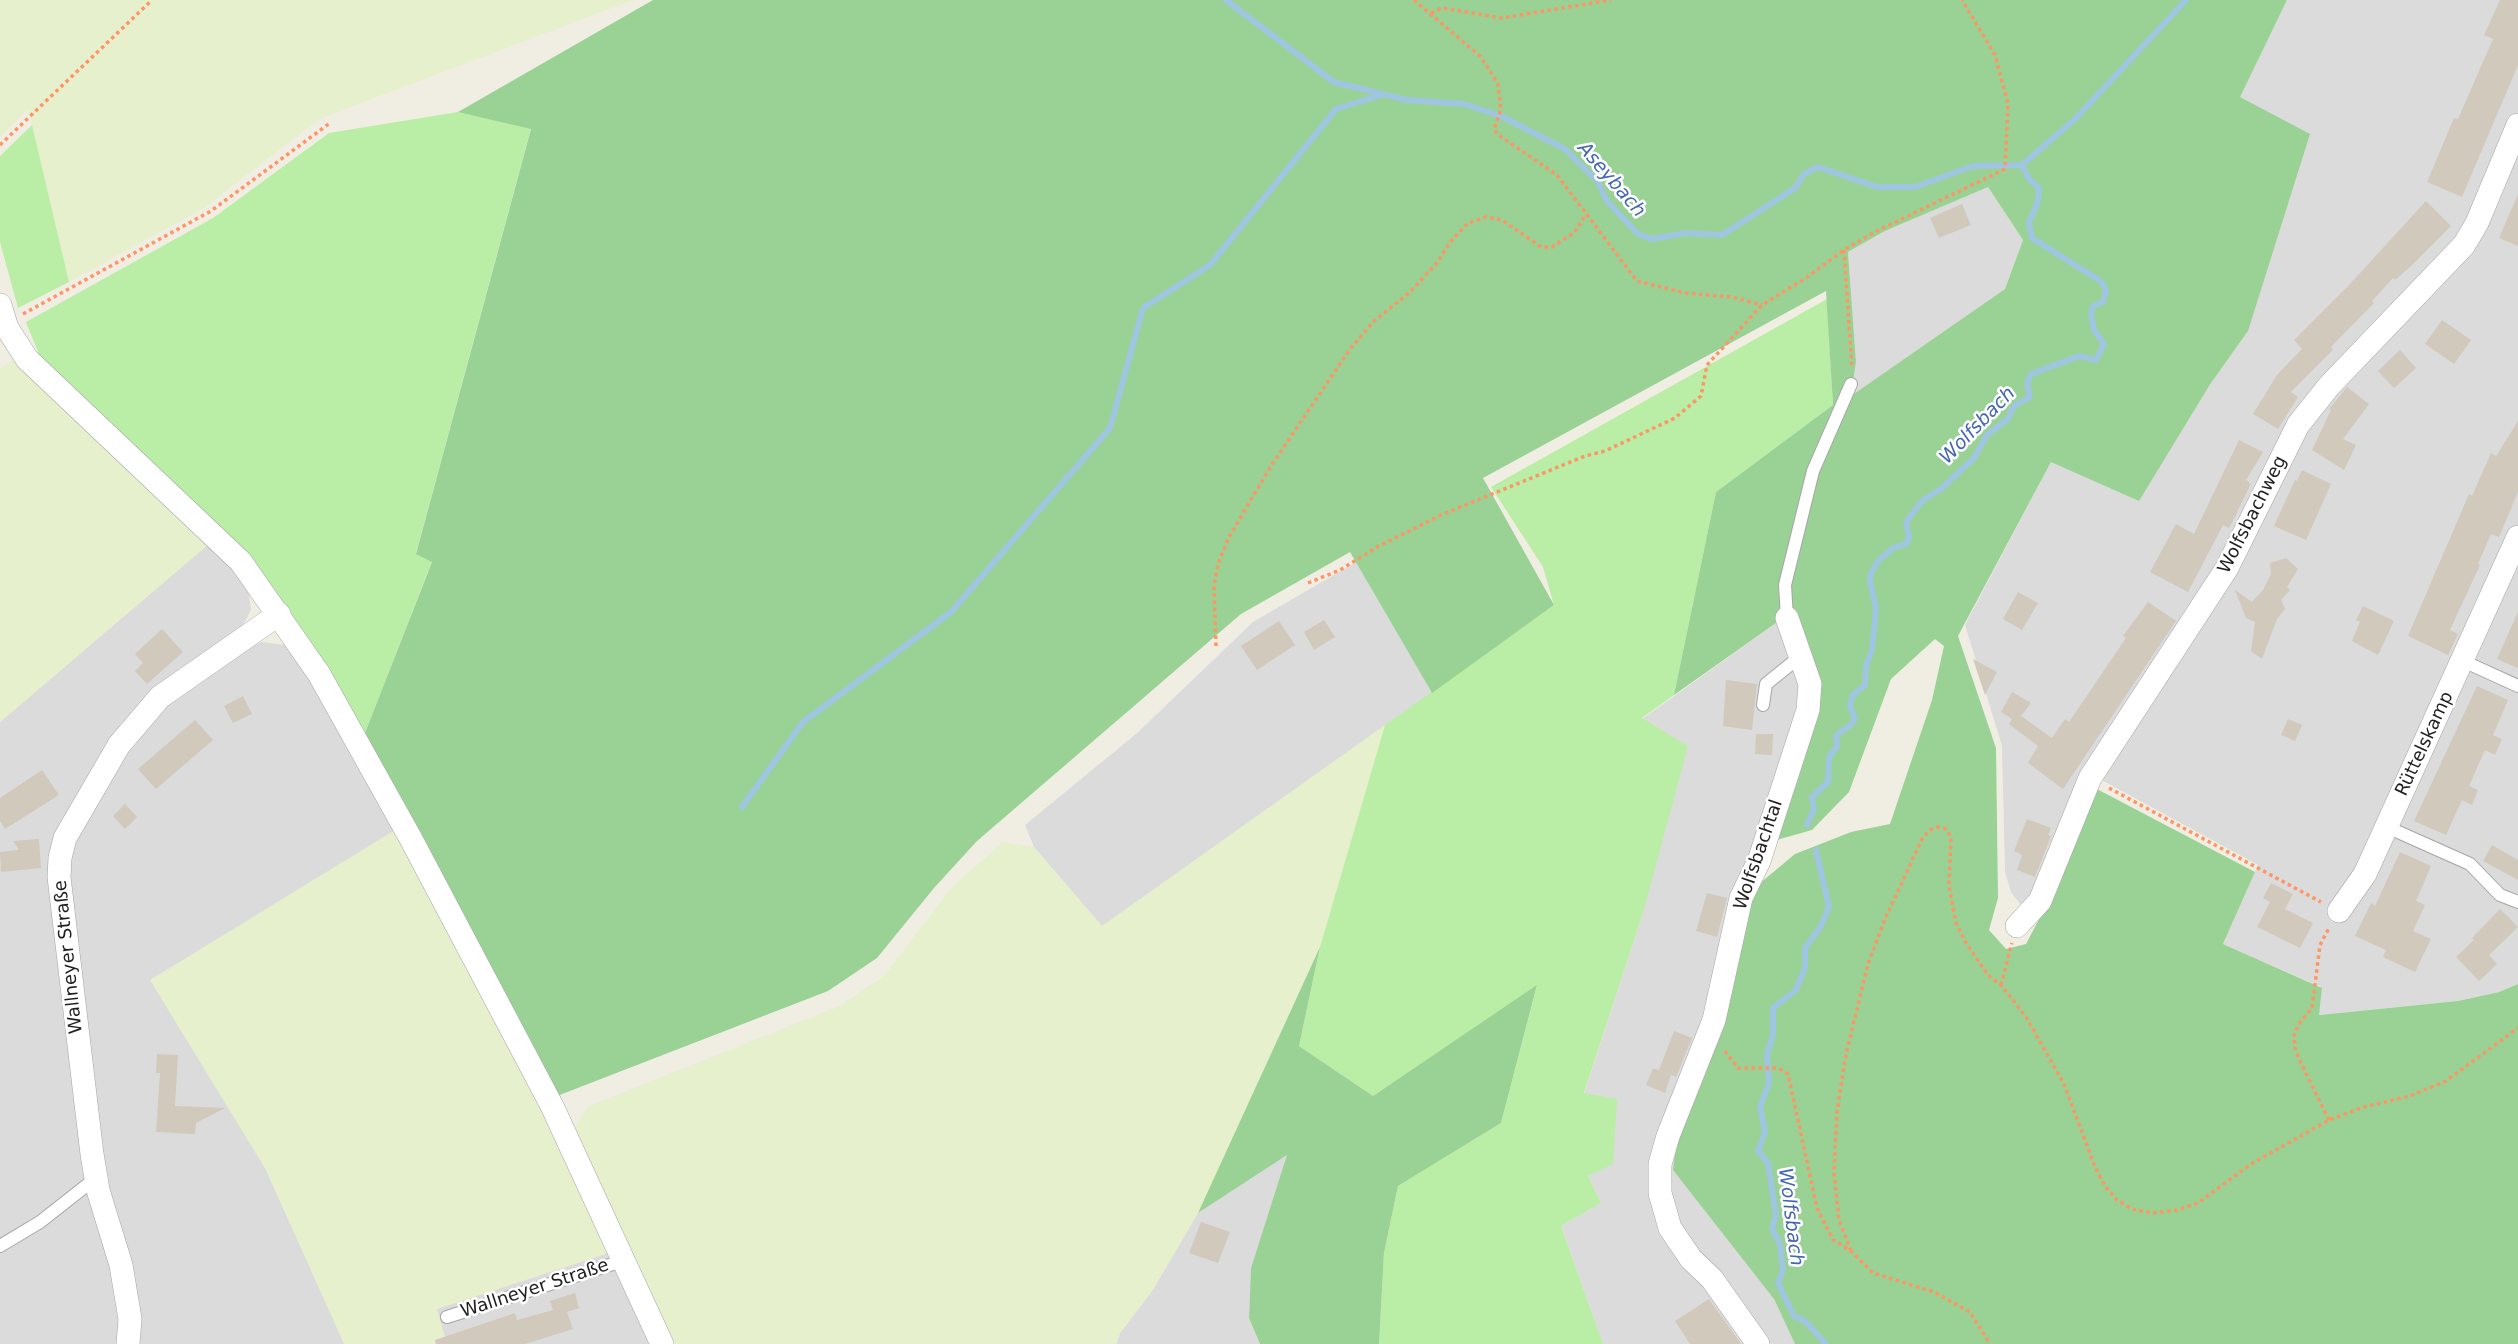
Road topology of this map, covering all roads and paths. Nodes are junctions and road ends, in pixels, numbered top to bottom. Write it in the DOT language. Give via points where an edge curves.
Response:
graph roads {
  1 [pos="152,0"];
  2 [pos="1414,0"];
  3 [pos="1611,0"];
  4 [pos="1962,0"];
  5 [pos="1431,13"];
  6 [pos="330,123"];
  7 [pos="2518,125"];
  8 [pos="0,145"];
  9 [pos="1586,214"];
  10 [pos="1844,250"];
  11 [pos="1762,305"];
  12 [pos="5,329"];
  13 [pos="1851,384"];
  14 [pos="2518,537"];
  15 [pos="1308,583"];
  16 [pos="279,614"];
  17 [pos="1787,618"];
  18 [pos="1216,646"];
  19 [pos="1802,655"];
  20 [pos="2463,661"];
  21 [pos="2518,686"];
  22 [pos="1763,705"];
  23 [pos="2090,778"];
  24 [pos="2387,827"];
  25 [pos="2518,902"];
  26 [pos="2339,911"];
  27 [pos="2017,926"];
  28 [pos="2001,985"];
  29 [pos="1714,1020"];
  30 [pos="2518,1028"];
  31 [pos="2329,1120"];
  32 [pos="96,1178"];
  33 [pos="0,1246"];
  34 [pos="1851,1251"];
  35 [pos="622,1261"];
  36 [pos="447,1317"];
  37 [pos="128,1344"];
  38 [pos="662,1344"];
  39 [pos="1758,1344"];
  40 [pos="1990,1344"];
  1 -- 8 [label="path"];
  2 -- 5 [label="path"];
  3 -- 5 [label="path" via="1502,18 1442,8"];
  4 -- 10 [label="path" via="1995,55 2008,104 2005,169"];
  5 -- 9 [label="path" via="1481,57 1498,83 1501,109 1494,129 1497,134 1557,175"];
  6 -- 12 [label="path" via="211,211"];
  7 -- 23 [label="street, Wolfsbachweg" via="2464,245 2298,425 2227,568"];
  9 -- 11 [label="path" via="1637,281"];
  9 -- 18 [label="path" via="1575,232 1552,247 1541,247 1502,220 1486,217 1468,223 1409,293 1374,321 1350,349 1229,537 1214,586"];
  10 -- 11 [label="path"];
  10 -- 13 [label="path"];
  11 -- 15 [label="path" via="1706,365 1701,396 1675,418 1441,515"];
  12 -- 16 [label="street, Wallneyer Straße" via="27,359 241,562"];
  13 -- 17 [label="lane, Wolfsbachtal" via="1813,471 1785,585"];
  14 -- 20 [label="street, Rüttelskamp"];
  16 -- 32 [label="street, Wallneyer Straße" via="160,697 118,745 65,838 59,877"];
  16 -- 35 [label="street, Wallneyer Straße" via="319,674 411,838 552,1106"];
  17 -- 19 [label="street, Wolfsbachtal"];
  19 -- 22 [label="lane" via="1766,684"];
  19 -- 29 [label="street, Wolfsbachtal" via="1811,684 1808,710 1759,861 1741,898"];
  20 -- 21 [label="lane"];
  20 -- 24 [label="street, Rüttelskamp"];
  23 -- 26 [label="path"];
  23 -- 27 [label="street, Wolfsbachweg" via="2040,901"];
  24 -- 25 [label="lane" via="2470,864 2500,895"];
  24 -- 26 [label="street, Rüttelskamp" via="2365,873"];
  26 -- 31 [label="path" via="2320,945 2312,1008 2294,1036 2300,1061"];
  27 -- 28 [label="path"];
  28 -- 31 [label="path" via="2026,1017 2064,1084 2105,1186 2132,1209 2153,1213 2198,1203 2251,1164"];
  28 -- 34 [label="path" via="1977,961 1956,923 1949,886 1951,837 1938,827 1930,830 1905,875 1868,964 1846,1054 1834,1173 1839,1220"];
  29 -- 34 [label="path" via="1726,1054 1738,1068 1779,1068 1788,1074 1817,1208 1833,1240"];
  29 -- 39 [label="street, Wolfsbachtal" via="1668,1136 1660,1164 1660,1193 1670,1228"];
  30 -- 31 [label="path" via="2427,1091"];
  32 -- 33 [label="lane" via="40,1222"];
  32 -- 37 [label="street, Wallneyer Straße" via="121,1265 130,1319"];
  34 -- 40 [label="path" via="1873,1273 1934,1292 1970,1312"];
  35 -- 36 [label="lane, Wallneyer Straße"];
  35 -- 38 [label="street, Wallneyer Straße"];
}
